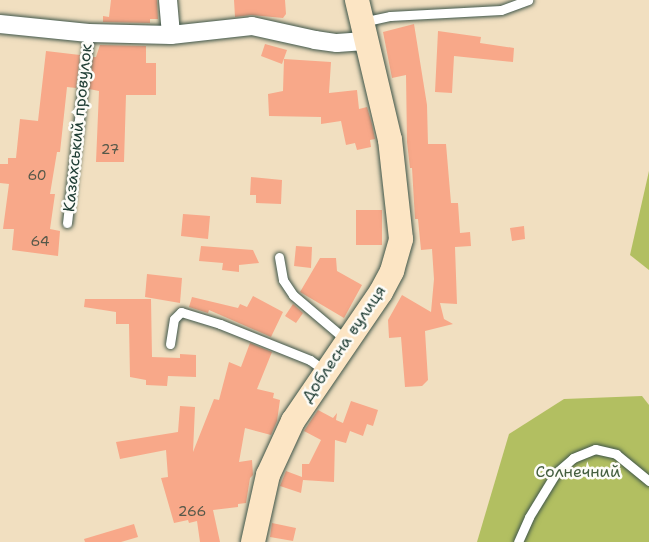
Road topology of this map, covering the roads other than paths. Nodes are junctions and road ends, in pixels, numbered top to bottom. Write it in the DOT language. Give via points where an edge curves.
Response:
graph roads {
  1 [pos="168,0"];
  2 [pos="528,0"];
  3 [pos="361,21"];
  4 [pos="0,24"];
  5 [pos="89,33"];
  6 [pos="171,35"];
  7 [pos="67,223"];
  8 [pos="279,257"];
  9 [pos="348,342"];
  10 [pos="170,345"];
  11 [pos="327,372"];
  12 [pos="649,481"];
  13 [pos="253,542"];
  14 [pos="518,542"];
  1 -- 6 [label="street"];
  2 -- 3 [label="lane" via="501,10"];
  3 -- 6 [label="street, Казахський провулок" via="315,40 252,26"];
  3 -- 9 [label="street, Доблесна вулиця" via="390,140 401,239 392,271"];
  4 -- 5 [label="street, Казахський провулок"];
  5 -- 6 [label="street, Казахський провулок"];
  5 -- 7 [label="lane, Казахський провулок"];
  8 -- 9 [label="lane" via="283,280 293,296"];
  9 -- 11 [label="street, Доблесна вулиця"];
  10 -- 11 [label="lane" via="174,319 181,312 310,360"];
  11 -- 13 [label="street, Доблесна вулиця" via="293,421 268,476"];
  12 -- 14 [label="lane" via="616,454 595,448 573,458 556,473"];
}
